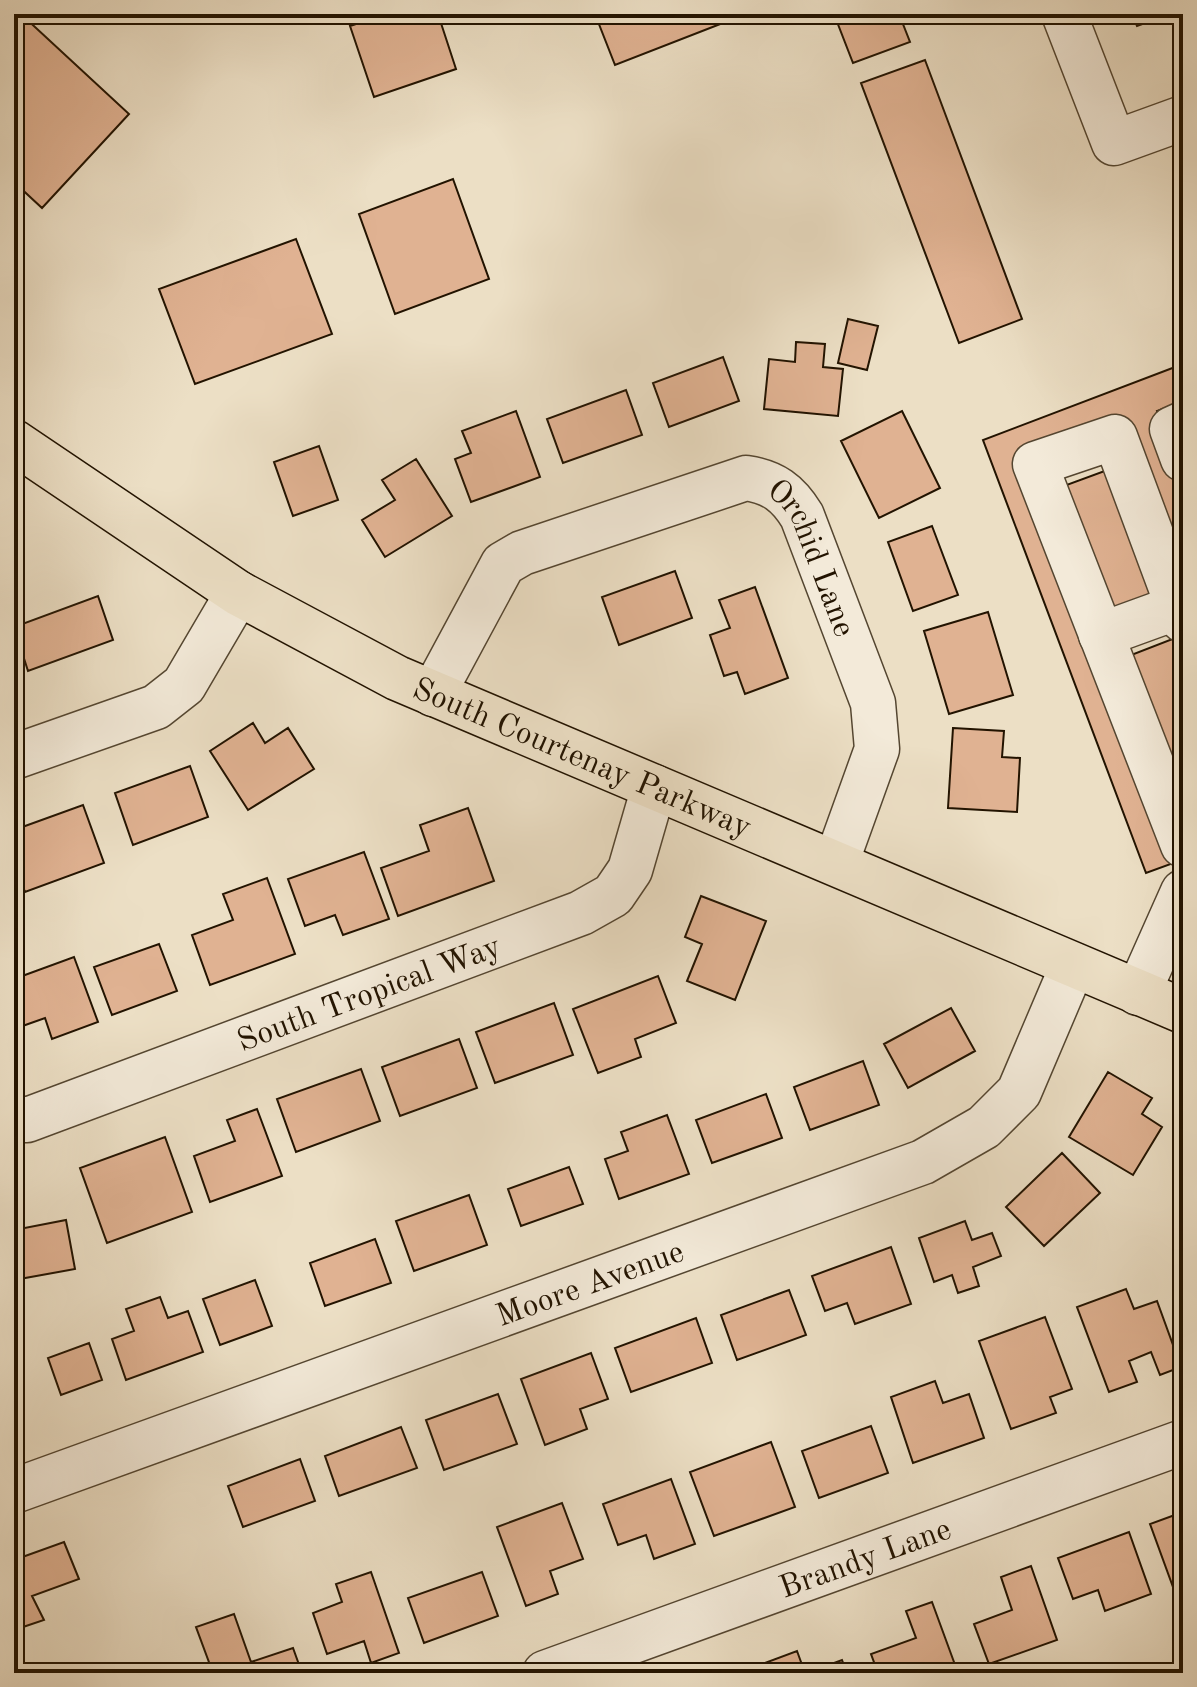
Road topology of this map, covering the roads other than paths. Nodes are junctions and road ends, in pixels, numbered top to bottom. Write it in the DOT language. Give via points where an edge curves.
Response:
graph roads {
  1 [pos="1064,14"];
  2 [pos="1183,118"];
  3 [pos="1183,424"];
  4 [pos="14,442"];
  5 [pos="1183,459"];
  6 [pos="238,593"];
  7 [pos="1181,613"];
  8 [pos="1101,635"];
  9 [pos="433,694"];
  10 [pos="14,757"];
  11 [pos="654,787"];
  12 [pos="1179,822"];
  13 [pos="836,863"];
  14 [pos="1183,892"];
  15 [pos="1073,965"];
  16 [pos="1138,993"];
  17 [pos="1183,1011"];
  18 [pos="14,1117"];
  19 [pos="1183,1442"];
  20 [pos="14,1491"];
  21 [pos="545,1673"];
  1 -- 2 [label="street" via="1114,143"];
  3 -- 5 [label="street" via="1172,429"];
  4 -- 6 [label="main road, South Courtenay Parkway"];
  6 -- 9 [label="main road, South Courtenay Parkway"];
  6 -- 10 [label="street" via="184,685 156,707"];
  7 -- 8 [label="street"];
  7 -- 8 [label="street" via="1115,437 1035,464"];
  8 -- 12 [label="street"];
  9 -- 11 [label="main road, South Courtenay Parkway"];
  9 -- 13 [label="street, Orchid Lane" via="503,564 522,553 746,478 765,481 792,500 802,516 873,703 877,749"];
  11 -- 13 [label="main road, South Courtenay Parkway"];
  11 -- 18 [label="street, South Tropical Way" via="630,870 613,895 581,913 27,1120"];
  13 -- 15 [label="main road, South Courtenay Parkway"];
  14 -- 16 [label="street"];
  15 -- 16 [label="main road, South Courtenay Parkway"];
  15 -- 20 [label="street, Moore Avenue" via="1019,1092 984,1127 923,1162"];
  16 -- 17 [label="main road, South Courtenay Parkway"];
  19 -- 21 [label="street, Brandy Lane"];
}
